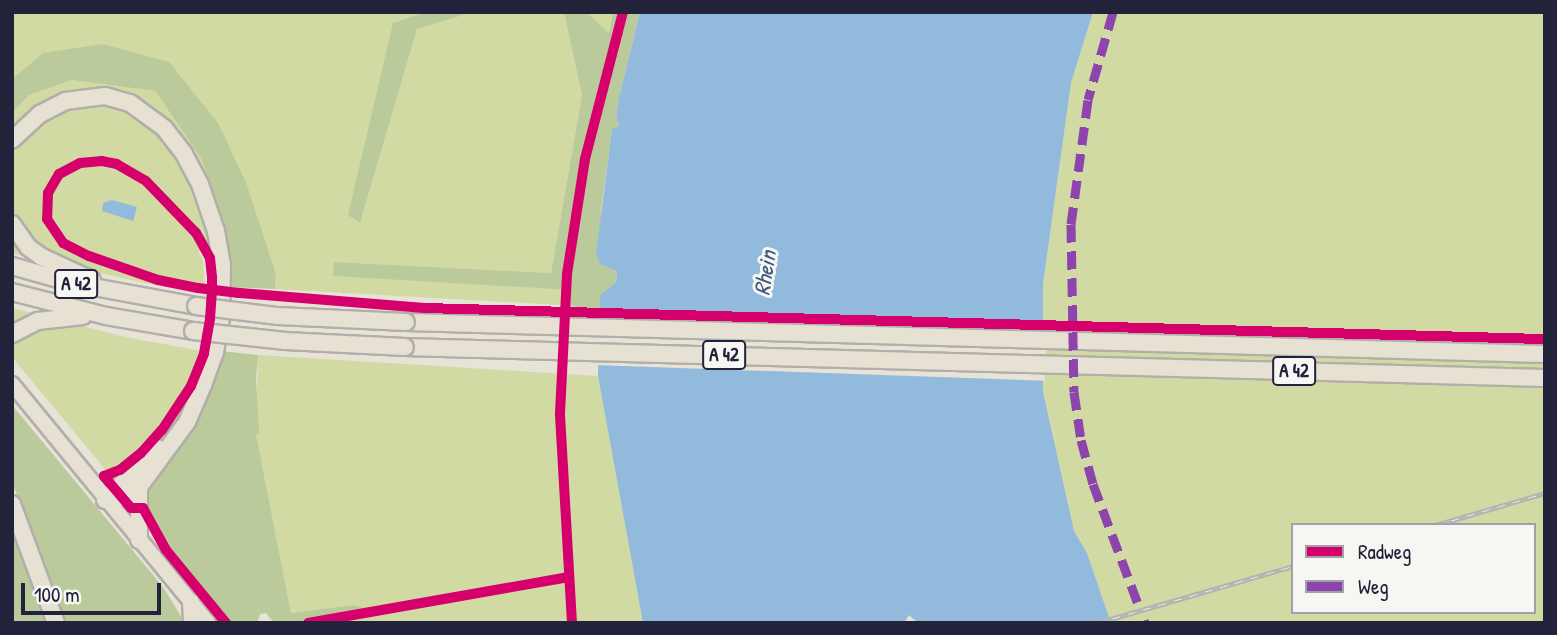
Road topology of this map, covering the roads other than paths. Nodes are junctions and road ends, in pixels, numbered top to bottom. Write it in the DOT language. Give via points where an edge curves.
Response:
graph roads {
  1 [pos="16,136"];
  2 [pos="12,148"];
  3 [pos="12,224"];
  4 [pos="12,266"];
  5 [pos="12,292"];
  6 [pos="141,298"];
  7 [pos="106,316"];
  8 [pos="16,331"];
  9 [pos="1545,354"];
  10 [pos="1545,378"];
  11 [pos="12,384"];
  12 [pos="195,401"];
  13 [pos="139,486"];
  14 [pos="105,500"];
  15 [pos="12,504"];
  16 [pos="139,540"];
  17 [pos="191,602"];
  18 [pos="56,623"];
  19 [pos="192,623"];
  20 [pos="208,623"];
  1 -- 2 [label="highway"];
  1 -- 12 [label="highway" via="40,114 65,101 105,96 143,110 184,154 212,215 223,283 215,352"];
  3 -- 6 [label="highway" via="28,247 42,257"];
  4 -- 6 [label="highway, A 42"];
  5 -- 7 [label="highway, A 42"];
  6 -- 9 [label="highway, A 42, bridge" via="290,316 458,324"];
  7 -- 8 [label="highway" via="49,319"];
  7 -- 10 [label="highway, A 42, bridge" via="285,341 405,347"];
  11 -- 14 [label="main road"];
  12 -- 13 [label="highway" via="178,437"];
  12 -- 14 [label="highway" via="161,444"];
  13 -- 14 [label="highway" via="122,497"];
  13 -- 16 [label="highway"];
  14 -- 16 [label="main road"];
  15 -- 18 [label="highway"];
  16 -- 17 [label="main road"];
  17 -- 19 [label="highway"];
  17 -- 20 [label="main road"];
}
